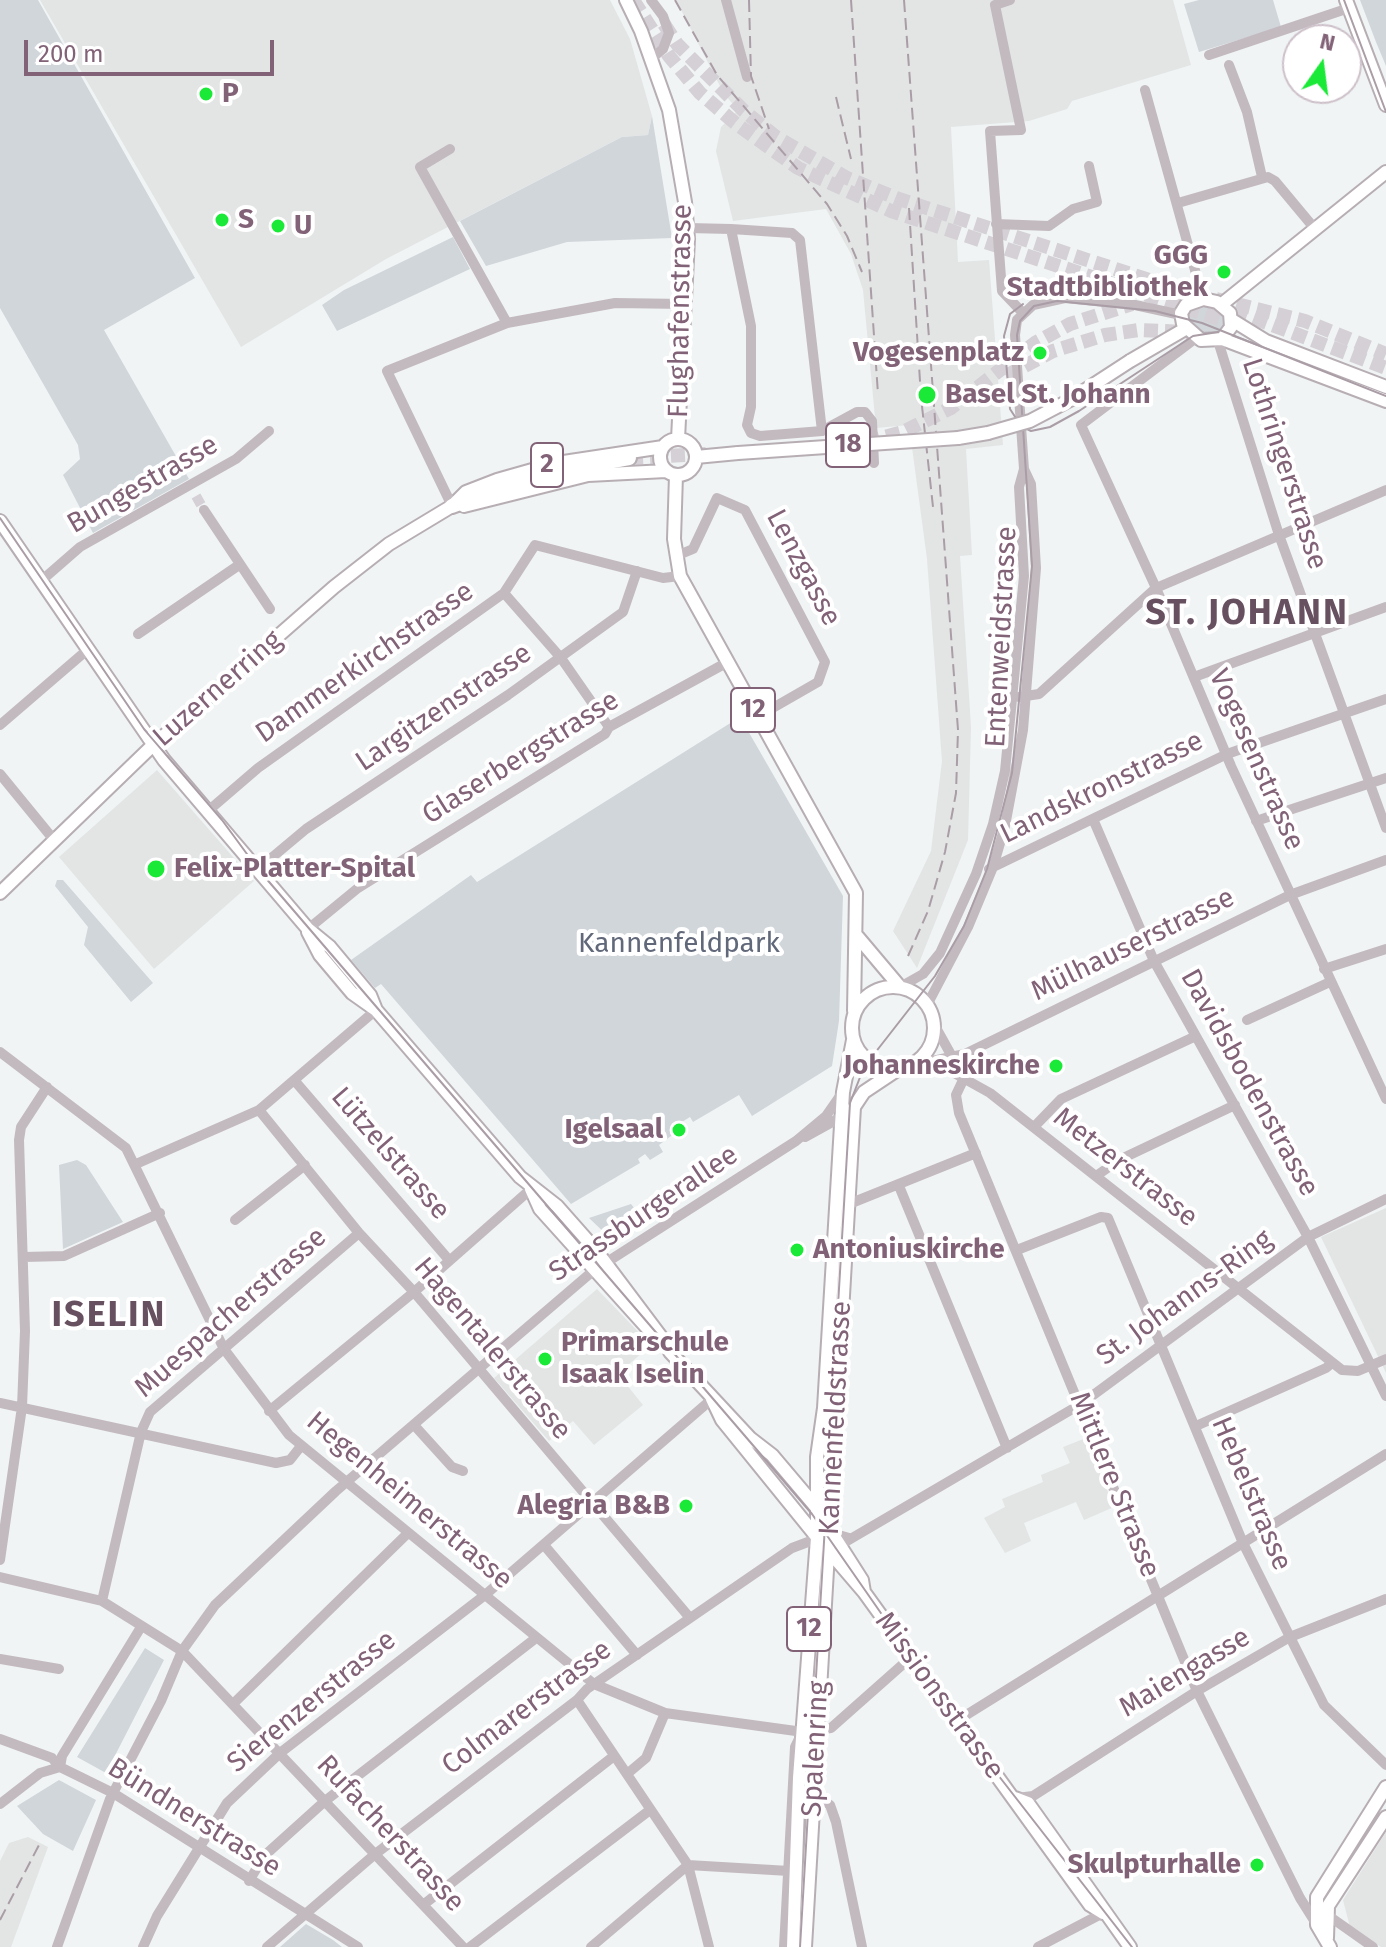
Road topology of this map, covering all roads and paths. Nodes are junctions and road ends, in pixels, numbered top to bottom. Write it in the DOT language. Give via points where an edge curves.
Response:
graph roads {
  1 [pos="626,0"];
  2 [pos="651,0"];
  3 [pos="726,0"];
  4 [pos="1010,0"];
  5 [pos="1348,4"];
  6 [pos="1209,55"];
  7 [pos="652,58"];
  8 [pos="1229,65"];
  9 [pos="747,77"];
  10 [pos="1145,90"];
  11 [pos="1386,105"];
  12 [pos="450,149"];
  13 [pos="1089,166"];
  14 [pos="1386,172"];
  15 [pos="1262,177"];
  16 [pos="1178,203"];
  17 [pos="996,224"];
  18 [pos="688,228"];
  19 [pos="731,229"];
  20 [pos="1315,229"];
  21 [pos="1203,299"];
  22 [pos="685,304"];
  23 [pos="1222,304"];
  24 [pos="1022,312"];
  25 [pos="1181,315"];
  26 [pos="1232,320"];
  27 [pos="507,323"];
  28 [pos="1185,329"];
  29 [pos="1196,338"];
  30 [pos="1220,340"];
  31 [pos="1386,387"];
  32 [pos="1386,401"];
  33 [pos="269,431"];
  34 [pos="822,431"];
  35 [pos="678,439"];
  36 [pos="663,447"];
  37 [pos="696,457"];
  38 [pos="629,462"];
  39 [pos="874,463"];
  40 [pos="1024,469"];
  41 [pos="671,473"];
  42 [pos="1386,490"];
  43 [pos="452,506"];
  44 [pos="204,510"];
  45 [pos="0,521"];
  46 [pos="1279,535"];
  47 [pos="676,556"];
  48 [pos="239,565"];
  49 [pos="637,571"];
  50 [pos="680,576"];
  51 [pos="41,581"];
  52 [pos="1156,588"];
  53 [pos="504,593"];
  54 [pos="1386,607"];
  55 [pos="270,609"];
  56 [pos="1315,633"];
  57 [pos="138,634"];
  58 [pos="86,651"];
  59 [pos="561,658"];
  60 [pos="726,663"];
  61 [pos="1194,677"];
  62 [pos="1013,696"];
  63 [pos="1026,698"];
  64 [pos="1386,699"];
  65 [pos="1344,714"];
  66 [pos="757,717"];
  67 [pos="0,725"];
  68 [pos="609,727"];
  69 [pos="153,746"];
  70 [pos="1227,754"];
  71 [pos="0,774"];
  72 [pos="1386,778"];
  73 [pos="1370,784"];
  74 [pos="208,811"];
  75 [pos="1093,819"];
  76 [pos="1256,821"];
  77 [pos="1386,828"];
  78 [pos="54,840"];
  79 [pos="1386,860"];
  80 [pos="993,867"];
  81 [pos="257,870"];
  82 [pos="976,874"];
  83 [pos="0,893"];
  84 [pos="1290,895"];
  85 [pos="308,929"];
  86 [pos="857,936"];
  87 [pos="1386,949"];
  88 [pos="1154,961"];
  89 [pos="1324,969"];
  90 [pos="1330,982"];
  91 [pos="900,987"];
  92 [pos="926,1007"];
  93 [pos="376,1010"];
  94 [pos="854,1011"];
  95 [pos="1247,1020"];
  96 [pos="935,1026"];
  97 [pos="1196,1036"];
  98 [pos="853,1040"];
  99 [pos="0,1052"];
  100 [pos="954,1058"];
  101 [pos="936,1063"];
  102 [pos="900,1068"];
  103 [pos="964,1078"];
  104 [pos="294,1080"];
  105 [pos="47,1087"];
  106 [pos="843,1092"];
  107 [pos="1386,1099"];
  108 [pos="1235,1105"];
  109 [pos="854,1107"];
  110 [pos="259,1110"];
  111 [pos="841,1118"];
  112 [pos="1034,1127"];
  113 [pos="796,1141"];
  114 [pos="976,1153"];
  115 [pos="136,1164"];
  116 [pos="305,1165"];
  117 [pos="1096,1176"];
  118 [pos="899,1186"];
  119 [pos="531,1189"];
  120 [pos="1386,1199"];
  121 [pos="842,1206"];
  122 [pos="160,1213"];
  123 [pos="235,1220"];
  124 [pos="359,1233"];
  125 [pos="1308,1237"];
  126 [pos="1017,1250"];
  127 [pos="24,1257"];
  128 [pos="449,1260"];
  129 [pos="606,1264"];
  130 [pos="593,1271"];
  131 [pos="1237,1288"];
  132 [pos="414,1292"];
  133 [pos="1162,1344"];
  134 [pos="224,1349"];
  135 [pos="674,1354"];
  136 [pos="1386,1359"];
  137 [pos="1332,1363"];
  138 [pos="1371,1365"];
  139 [pos="477,1370"];
  140 [pos="1386,1396"];
  141 [pos="712,1399"];
  142 [pos="0,1403"];
  143 [pos="1081,1404"];
  144 [pos="22,1407"];
  145 [pos="269,1411"];
  146 [pos="414,1425"];
  147 [pos="1196,1426"];
  148 [pos="141,1432"];
  149 [pos="301,1446"];
  150 [pos="1007,1448"];
  151 [pos="1386,1454"];
  152 [pos="463,1471"];
  153 [pos="346,1482"];
  154 [pos="591,1502"];
  155 [pos="815,1506"];
  156 [pos="408,1533"];
  157 [pos="832,1533"];
  158 [pos="817,1538"];
  159 [pos="849,1538"];
  160 [pos="1243,1543"];
  161 [pos="544,1545"];
  162 [pos="830,1551"];
  163 [pos="846,1555"];
  164 [pos="0,1560"];
  165 [pos="844,1571"];
  166 [pos="0,1577"];
  167 [pos="827,1577"];
  168 [pos="864,1592"];
  169 [pos="1159,1594"];
  170 [pos="485,1595"];
  171 [pos="1386,1599"];
  172 [pos="102,1601"];
  173 [pos="690,1618"];
  174 [pos="141,1627"];
  175 [pos="1290,1637"];
  176 [pos="536,1638"];
  177 [pos="182,1651"];
  178 [pos="637,1655"];
  179 [pos="910,1658"];
  180 [pos="0,1659"];
  181 [pos="59,1669"];
  182 [pos="594,1684"];
  183 [pos="1197,1691"];
  184 [pos="577,1700"];
  185 [pos="234,1703"];
  186 [pos="665,1713"];
  187 [pos="955,1722"];
  188 [pos="817,1730"];
  189 [pos="803,1732"];
  190 [pos="0,1739"];
  191 [pos="280,1753"];
  192 [pos="614,1756"];
  193 [pos="1386,1765"];
  194 [pos="60,1767"];
  195 [pos="627,1774"];
  196 [pos="1386,1787"];
  197 [pos="113,1793"];
  198 [pos="814,1794"];
  199 [pos="1015,1798"];
  200 [pos="325,1801"];
  201 [pos="0,1804"];
  202 [pos="650,1810"];
  203 [pos="1386,1817"];
  204 [pos="197,1847"];
  205 [pos="374,1855"];
  206 [pos="688,1865"];
  207 [pos="789,1871"];
  208 [pos="249,1881"];
  209 [pos="1296,1885"];
  210 [pos="1320,1891"];
  211 [pos="423,1905"];
  212 [pos="1103,1913"];
  213 [pos="303,1916"];
  214 [pos="1322,1920"];
  215 [pos="1329,1944"];
  216 [pos="457,1945"];
  217 [pos="57,1947"];
  218 [pos="143,1947"];
  219 [pos="267,1947"];
  220 [pos="358,1947"];
  221 [pos="470,1947"];
  222 [pos="591,1947"];
  223 [pos="709,1947"];
  224 [pos="784,1947"];
  225 [pos="793,1947"];
  226 [pos="805,1947"];
  227 [pos="862,1947"];
  228 [pos="1038,1947"];
  229 [pos="1130,1947"];
  230 [pos="1373,1947"];
  1 -- 7 [label="main road, Flughafenstrasse"];
  2 -- 7 [label="street" via="669,33 663,49"];
  3 -- 9 [label="street"];
  4 -- 17 [label="street" via="995,5 1021,130 990,131"];
  5 -- 6 [label="street"];
  5 -- 11 [label="main road"];
  7 -- 18 [label="main road, Flughafenstrasse" via="669,110"];
  8 -- 15 [label="street"];
  10 -- 16 [label="street"];
  12 -- 27 [label="street" via="420,167"];
  13 -- 17 [label="street" via="1097,202 1073,209 1049,226"];
  14 -- 20 [label="main road"];
  15 -- 16 [label="street"];
  15 -- 20 [label="street" via="1275,181"];
  16 -- 21 [label="street"];
  17 -- 24 [label="street" via="1002,291"];
  18 -- 19 [label="street"];
  18 -- 22 [label="main road, Flughafenstrasse"];
  19 -- 34 [label="street" via="792,233 800,240"];
  19 -- 34 [label="street" via="751,326 747,425 760,436"];
  20 -- 23 [label="main road"];
  21 -- 23 [label="main road"];
  21 -- 25 [label="main road" via="1191,301"];
  22 -- 27 [label="street" via="615,303"];
  22 -- 35 [label="main road, Flughafenstrasse"];
  23 -- 26 [label="main road"];
  24 -- 25 [label="street" via="1065,298"];
  24 -- 40 [label="street" via="1015,335"];
  25 -- 28 [label="main road"];
  26 -- 30 [label="main road" via="1230,332"];
  26 -- 31 [label="main road" via="1266,341"];
  27 -- 43 [label="street" via="387,371"];
  28 -- 29 [label="main road"];
  28 -- 37 [label="main road, 18, bridge" via="1070,400 1030,421 988,433"];
  29 -- 30 [label="main road"];
  29 -- 52 [label="street, Vogesenstrasse" via="1081,425"];
  30 -- 32 [label="main road"];
  30 -- 46 [label="street, Lothringerstrasse"];
  33 -- 51 [label="street, Bungestrasse" via="193,492 80,547"];
  34 -- 39 [label="street" via="865,412 872,421"];
  35 -- 36 [label="main road"];
  35 -- 37 [label="main road" via="688,443"];
  36 -- 41 [label="main road, 12" via="660,462"];
  36 -- 43 [label="main road, Luzernerring / 2" via="526,470 466,492"];
  37 -- 41 [label="main road" via="688,472"];
  38 -- 43 [label="highway" via="536,475"];
  40 -- 62 [label="street, Entenweidstrasse" via="1019,487 1024,576"];
  40 -- 63 [label="street, Entenweidstrasse" via="1031,484 1036,556"];
  41 -- 43 [label="main road, Luzernerring / 2" via="588,475"];
  41 -- 47 [label="main road, 12"];
  42 -- 46 [label="street"];
  43 -- 69 [label="main road, Luzernerring / 2" via="359,565"];
  44 -- 48 [label="street"];
  45 -- 51 [label="main road"];
  46 -- 52 [label="street"];
  46 -- 56 [label="street, Lothringerstrasse"];
  47 -- 50 [label="main road, 12"];
  47 -- 66 [label="street, Lenzgasse" via="693,549 717,498 745,510 825,662 818,682"];
  48 -- 55 [label="street"];
  48 -- 57 [label="street"];
  49 -- 50 [label="street"];
  49 -- 53 [label="street, Dammerkirchstrasse" via="539,545"];
  49 -- 59 [label="street, Largitzenstrasse" via="623,612"];
  50 -- 60 [label="main road, 12"];
  51 -- 58 [label="main road"];
  52 -- 61 [label="street, Vogesenstrasse"];
  52 -- 63 [label="street" via="1039,694"];
  53 -- 59 [label="street"];
  53 -- 74 [label="street, Dammerkirchstrasse" via="258,768"];
  54 -- 56 [label="street"];
  56 -- 61 [label="street"];
  56 -- 65 [label="street, Lothringerstrasse"];
  58 -- 67 [label="street"];
  58 -- 69 [label="main road"];
  59 -- 68 [label="street"];
  59 -- 81 [label="street, Largitzenstrasse" via="306,829"];
  60 -- 66 [label="main road, 12"];
  60 -- 68 [label="street, Glaserbergstrasse"];
  61 -- 70 [label="street, Vogesenstrasse"];
  62 -- 63 [label="street"];
  62 -- 82 [label="street, Entenweidstrasse" via="1005,771"];
  63 -- 80 [label="street, Entenweidstrasse" via="1017,774"];
  64 -- 65 [label="street, Landskronstrasse"];
  65 -- 70 [label="street, Landskronstrasse"];
  65 -- 73 [label="street, Lothringerstrasse"];
  66 -- 86 [label="main road, 12" via="856,893"];
  68 -- 85 [label="street, Glaserbergstrasse" via="358,888"];
  69 -- 74 [label="main road"];
  69 -- 78 [label="main road, Luzernerring / 2"];
  70 -- 75 [label="street, Landskronstrasse"];
  70 -- 76 [label="street, Vogesenstrasse"];
  71 -- 78 [label="street"];
  72 -- 73 [label="street"];
  73 -- 76 [label="street"];
  73 -- 77 [label="street, Lothringerstrasse"];
  74 -- 81 [label="main road"];
  75 -- 80 [label="street, Landskronstrasse"];
  75 -- 88 [label="street, Davidsbodenstrasse"];
  76 -- 84 [label="street, Vogesenstrasse"];
  78 -- 83 [label="main road, Luzernerring / 2"];
  79 -- 84 [label="street, Mülhauserstrasse"];
  80 -- 82 [label="street, Landskronstrasse"];
  80 -- 92 [label="street, Entenweidstrasse"];
  81 -- 85 [label="main road"];
  82 -- 91 [label="street, Entenweidstrasse" via="933,963"];
  84 -- 88 [label="street, Mülhauserstrasse"];
  84 -- 89 [label="street, Vogesenstrasse"];
  85 -- 93 [label="main road" via="320,955 352,993"];
  86 -- 91 [label="main road"];
  86 -- 94 [label="main road, 12"];
  87 -- 89 [label="street"];
  88 -- 97 [label="street, Davidsbodenstrasse"];
  88 -- 100 [label="street, Mülhauserstrasse"];
  89 -- 90 [label="street, Vogesenstrasse"];
  90 -- 95 [label="street"];
  90 -- 107 [label="street, Vogesenstrasse"];
  91 -- 92 [label="main road"];
  91 -- 94 [label="main road" via="875,990"];
  92 -- 96 [label="main road"];
  93 -- 104 [label="street"];
  93 -- 119 [label="main road"];
  94 -- 98 [label="main road"];
  96 -- 100 [label="street, Metzerstrasse"];
  96 -- 102 [label="main road" via="927,1054"];
  97 -- 108 [label="street, Davidsbodenstrasse"];
  97 -- 112 [label="street" via="1061,1099"];
  98 -- 102 [label="main road" via="873,1064"];
  98 -- 106 [label="main road, Kannenfeldstrasse / 12"];
  99 -- 105 [label="street, Hegenheimerstrasse"];
  100 -- 101 [label="street, Mülhauserstrasse"];
  100 -- 103 [label="street, Metzerstrasse"];
  101 -- 102 [label="street, Mülhauserstrasse"];
  101 -- 103 [label="street, Metzerstrasse"];
  102 -- 109 [label="main road" via="864,1092"];
  103 -- 112 [label="street, Metzerstrasse"];
  103 -- 114 [label="street, Mittlere Strasse" via="957,1103"];
  104 -- 110 [label="street"];
  104 -- 128 [label="street, Lützelstrasse"];
  105 -- 115 [label="street, Hegenheimerstrasse" via="119,1141"];
  105 -- 127 [label="street" via="21,1127 19,1140"];
  106 -- 111 [label="main road, Kannenfeldstrasse / 12"];
  106 -- 113 [label="street, Strassburgerallee" via="826,1116"];
  108 -- 117 [label="street"];
  108 -- 125 [label="street, Davidsbodenstrasse"];
  109 -- 111 [label="street, Strassburgerallee"];
  109 -- 121 [label="main road, Kannenfeldstrasse / 12"];
  110 -- 115 [label="street"];
  110 -- 116 [label="street, Hagentalerstrasse"];
  111 -- 113 [label="street, Strassburgerallee"];
  111 -- 121 [label="main road, Kannenfeldstrasse / 12"];
  112 -- 117 [label="street, Metzerstrasse"];
  113 -- 129 [label="street, Strassburgerallee"];
  114 -- 118 [label="street"];
  114 -- 126 [label="street, Mittlere Strasse"];
  115 -- 122 [label="street, Hegenheimerstrasse"];
  116 -- 123 [label="street"];
  116 -- 124 [label="street, Hagentalerstrasse"];
  117 -- 131 [label="street, Metzerstrasse"];
  118 -- 121 [label="street"];
  118 -- 150 [label="street"];
  119 -- 128 [label="street"];
  119 -- 129 [label="main road" via="557,1206"];
  119 -- 130 [label="main road" via="540,1209"];
  120 -- 125 [label="street, St. Johanns-Ring"];
  121 -- 155 [label="main road, Kannenfeldstrasse / 12"];
  121 -- 157 [label="main road, Kannenfeldstrasse / 12"];
  122 -- 127 [label="street" via="64,1256"];
  122 -- 134 [label="street, Hegenheimerstrasse"];
  124 -- 132 [label="street, Hagentalerstrasse"];
  124 -- 134 [label="street, Muespacherstrasse"];
  125 -- 131 [label="street, St. Johanns-Ring"];
  125 -- 138 [label="street, Davidsbodenstrasse"];
  126 -- 133 [label="street, Hebelstrasse" via="1108,1218"];
  126 -- 143 [label="street, Mittlere Strasse"];
  127 -- 144 [label="street"];
  128 -- 132 [label="street"];
  129 -- 130 [label="street, Strassburgerallee"];
  129 -- 135 [label="main road"];
  130 -- 135 [label="main road"];
  130 -- 139 [label="street, Strassburgerallee"];
  131 -- 133 [label="street, St. Johanns-Ring"];
  131 -- 137 [label="street, Metzerstrasse"];
  132 -- 139 [label="street, Hagentalerstrasse"];
  132 -- 145 [label="street"];
  133 -- 143 [label="street, St. Johanns-Ring"];
  133 -- 147 [label="street, Hebelstrasse"];
  134 -- 145 [label="street, Hegenheimerstrasse"];
  134 -- 148 [label="street, Muespacherstrasse" via="150,1412"];
  135 -- 141 [label="main road"];
  136 -- 138 [label="street"];
  137 -- 138 [label="street" via="1352,1371"];
  137 -- 147 [label="street"];
  138 -- 140 [label="street, Davidsbodenstrasse"];
  139 -- 146 [label="street, Strassburgerallee"];
  139 -- 154 [label="street, Hagentalerstrasse"];
  141 -- 154 [label="street, Sierenzerstrasse"];
  141 -- 155 [label="main road, Missionsstrasse" via="772,1455"];
  141 -- 158 [label="main road, Missionsstrasse" via="722,1420"];
  142 -- 144 [label="street"];
  143 -- 150 [label="street, St. Johanns-Ring"];
  143 -- 169 [label="street, Mittlere Strasse"];
  144 -- 148 [label="street"];
  144 -- 164 [label="street"];
  145 -- 149 [label="street, Hegenheimerstrasse"];
  146 -- 152 [label="street" via="452,1467"];
  146 -- 153 [label="street, Strassburgerallee"];
  147 -- 160 [label="street, Hebelstrasse"];
  148 -- 149 [label="street" via="276,1463 290,1460"];
  148 -- 172 [label="street"];
  149 -- 153 [label="street, Hegenheimerstrasse"];
  150 -- 159 [label="street, St. Johanns-Ring"];
  151 -- 160 [label="street"];
  153 -- 156 [label="street, Hegenheimerstrasse"];
  153 -- 177 [label="street, Strassburgerallee" via="215,1605"];
  154 -- 161 [label="street, Sierenzerstrasse"];
  154 -- 173 [label="street, Hagentalerstrasse"];
  155 -- 157 [label="main road, Missionsstrasse"];
  155 -- 158 [label="main road, Kannenfeldstrasse / 12"];
  156 -- 170 [label="street, Hegenheimerstrasse"];
  156 -- 185 [label="street"];
  157 -- 158 [label="street, Colmarerstrasse"];
  157 -- 159 [label="street"];
  157 -- 162 [label="main road, Kannenfeldstrasse / 12"];
  157 -- 163 [label="main road, Missionsstrasse"];
  158 -- 162 [label="main road, Missionsstrasse"];
  158 -- 173 [label="street, Colmarerstrasse" via="792,1548"];
  158 -- 189 [label="main road, Spalenring / 12"];
  159 -- 163 [label="street"];
  160 -- 169 [label="street"];
  160 -- 175 [label="street, Hebelstrasse"];
  161 -- 170 [label="street, Sierenzerstrasse"];
  161 -- 178 [label="street"];
  162 -- 165 [label="main road, Missionsstrasse"];
  162 -- 167 [label="main road, Spalenring / 12"];
  163 -- 168 [label="main road, Missionsstrasse"];
  165 -- 167 [label="main road"];
  165 -- 168 [label="main road, Missionsstrasse"];
  166 -- 172 [label="street"];
  167 -- 188 [label="main road, Spalenring / 12"];
  168 -- 179 [label="main road, Missionsstrasse"];
  169 -- 183 [label="street, Mittlere Strasse"];
  169 -- 187 [label="street"];
  170 -- 176 [label="street, Hegenheimerstrasse"];
  170 -- 191 [label="street, Sierenzerstrasse"];
  171 -- 175 [label="street, Maiengasse"];
  172 -- 174 [label="street, Rufacherstrasse"];
  173 -- 178 [label="street, Colmarerstrasse"];
  174 -- 177 [label="street, Rufacherstrasse"];
  174 -- 194 [label="street"];
  175 -- 183 [label="street, Maiengasse"];
  175 -- 193 [label="street, Hebelstrasse" via="1324,1705"];
  176 -- 182 [label="street, Hegenheimerstrasse"];
  176 -- 200 [label="street"];
  177 -- 185 [label="street, Rufacherstrasse"];
  177 -- 197 [label="street, Strassburgerallee"];
  178 -- 182 [label="street, Colmarerstrasse"];
  179 -- 187 [label="main road, Missionsstrasse"];
  179 -- 188 [label="street, Hegenheimerstrasse" via="831,1728"];
  180 -- 181 [label="street"];
  182 -- 184 [label="street, Colmarerstrasse"];
  182 -- 186 [label="street, Hegenheimerstrasse"];
  183 -- 199 [label="street, Maiengasse" via="1033,1796"];
  183 -- 209 [label="street, Mittlere Strasse"];
  184 -- 192 [label="street"];
  184 -- 205 [label="street, Colmarerstrasse"];
  185 -- 191 [label="street, Rufacherstrasse"];
  186 -- 189 [label="street, Hegenheimerstrasse"];
  186 -- 195 [label="street" via="646,1758"];
  187 -- 199 [label="main road, Missionsstrasse"];
  188 -- 189 [label="street, Hegenheimerstrasse"];
  188 -- 198 [label="main road, Spalenring / 12"];
  189 -- 207 [label="street, Spalenring" via="795,1747"];
  189 -- 225 [label="main road, Spalenring / 12"];
  190 -- 194 [label="street, Bündnerstrasse" via="36,1749"];
  191 -- 200 [label="street, Rufacherstrasse"];
  191 -- 204 [label="street, Sierenzerstrasse" via="227,1803"];
  192 -- 195 [label="street"];
  192 -- 211 [label="street"];
  194 -- 197 [label="street, Bündnerstrasse"];
  194 -- 201 [label="street" via="40,1773"];
  195 -- 202 [label="street"];
  196 -- 210 [label="main road"];
  197 -- 204 [label="street, Bündnerstrasse"];
  197 -- 217 [label="street, Strassburgerallee" via="89,1847"];
  198 -- 226 [label="main road, Spalenring / 12"];
  198 -- 227 [label="street" via="830,1805 836,1822"];
  199 -- 212 [label="main road, Missionsstrasse" via="1028,1803"];
  200 -- 205 [label="street, Rufacherstrasse"];
  200 -- 208 [label="street" via="264,1856"];
  202 -- 206 [label="street"];
  202 -- 221 [label="street"];
  203 -- 214 [label="main road"];
  204 -- 208 [label="street, Bündnerstrasse"];
  204 -- 218 [label="street, Sierenzerstrasse"];
  205 -- 211 [label="street, Rufacherstrasse"];
  205 -- 213 [label="street, Colmarerstrasse"];
  206 -- 207 [label="street"];
  206 -- 222 [label="street"];
  206 -- 223 [label="street"];
  207 -- 224 [label="street, Spalenring"];
  208 -- 213 [label="street, Bündnerstrasse"];
  209 -- 210 [label="street"];
  209 -- 214 [label="street, Mittlere Strasse"];
  210 -- 214 [label="main road"];
  211 -- 216 [label="street, Rufacherstrasse"];
  212 -- 228 [label="street"];
  212 -- 229 [label="main road, Missionsstrasse"];
  213 -- 219 [label="street, Colmarerstrasse"];
  213 -- 220 [label="street, Bündnerstrasse"];
  214 -- 215 [label="main road, Mittlere Strasse"];
  214 -- 230 [label="street"];
}
